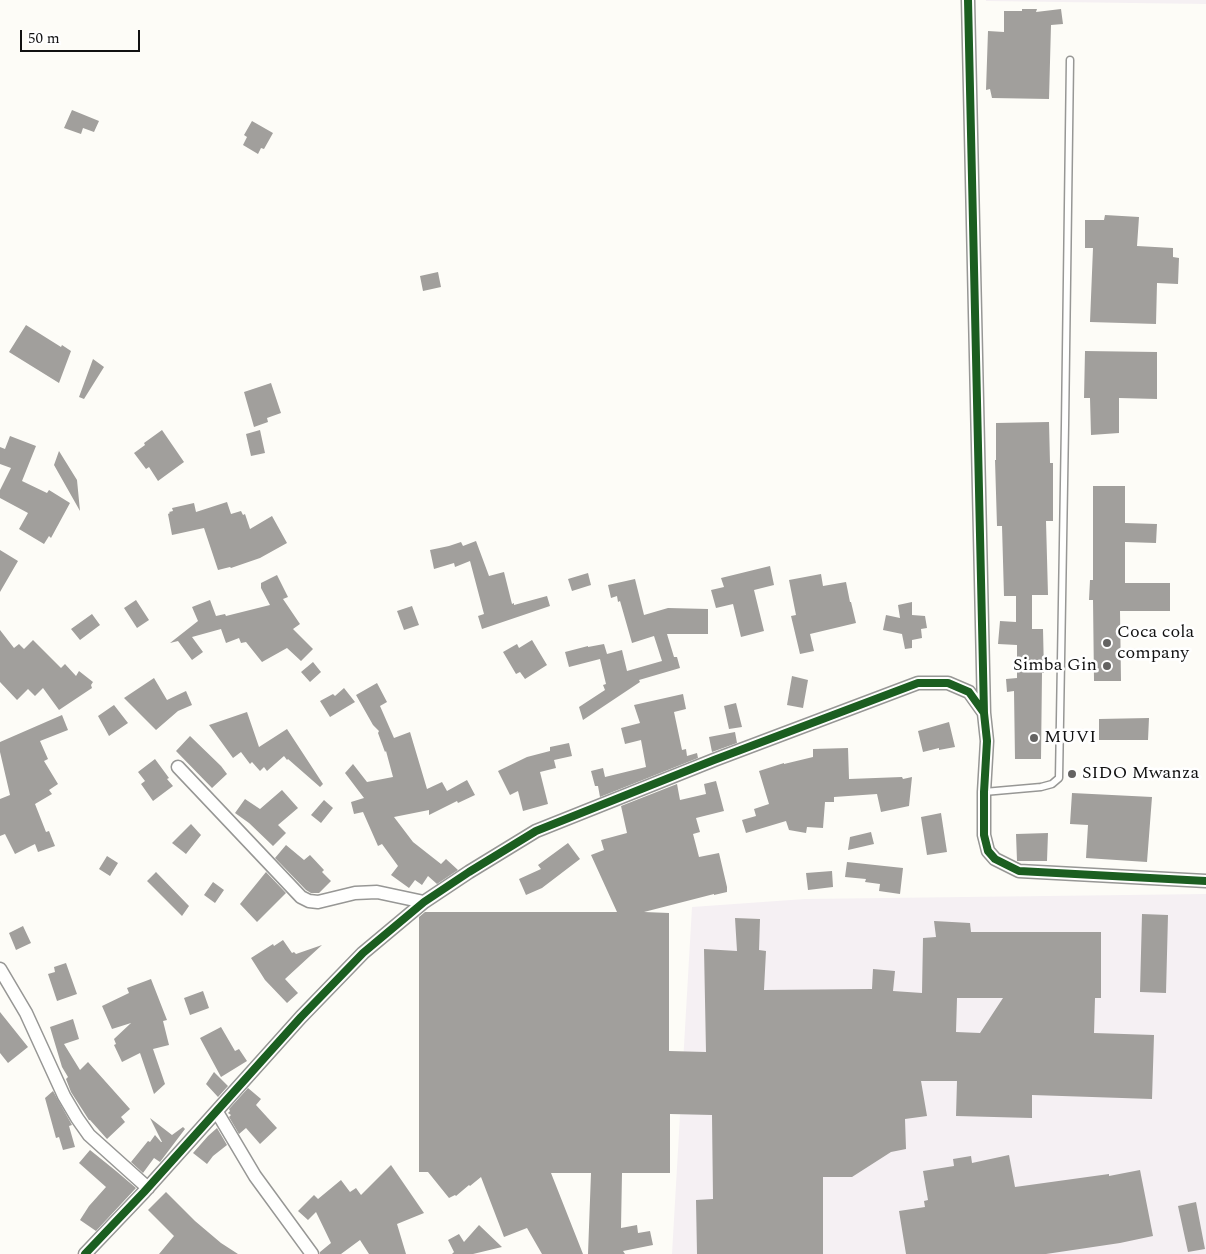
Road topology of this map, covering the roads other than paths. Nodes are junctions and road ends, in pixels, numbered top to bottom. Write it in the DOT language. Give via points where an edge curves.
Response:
graph roads {
  1 [pos="968,0"];
  2 [pos="1070,60"];
  3 [pos="984,714"];
  4 [pos="178,767"];
  5 [pos="984,792"];
  6 [pos="1206,881"];
  7 [pos="424,902"];
  8 [pos="0,969"];
  9 [pos="217,1112"];
  10 [pos="148,1188"];
  11 [pos="85,1254"];
  12 [pos="312,1254"];
  1 -- 3 [label="street"];
  2 -- 5 [label="lane" via="1059,778 1042,787"];
  3 -- 5 [label="street" via="987,741"];
  3 -- 7 [label="street" via="969,692 948,683 918,683 536,831"];
  4 -- 7 [label="street" via="301,897 318,902 355,893 377,892"];
  5 -- 6 [label="street" via="984,835 988,851 995,859 1019,871"];
  7 -- 9 [label="street" via="363,953"];
  8 -- 10 [label="street" via="26,1013 77,1118 89,1135"];
  9 -- 10 [label="street"];
  9 -- 12 [label="street" via="255,1176"];
  10 -- 11 [label="street"];
}
